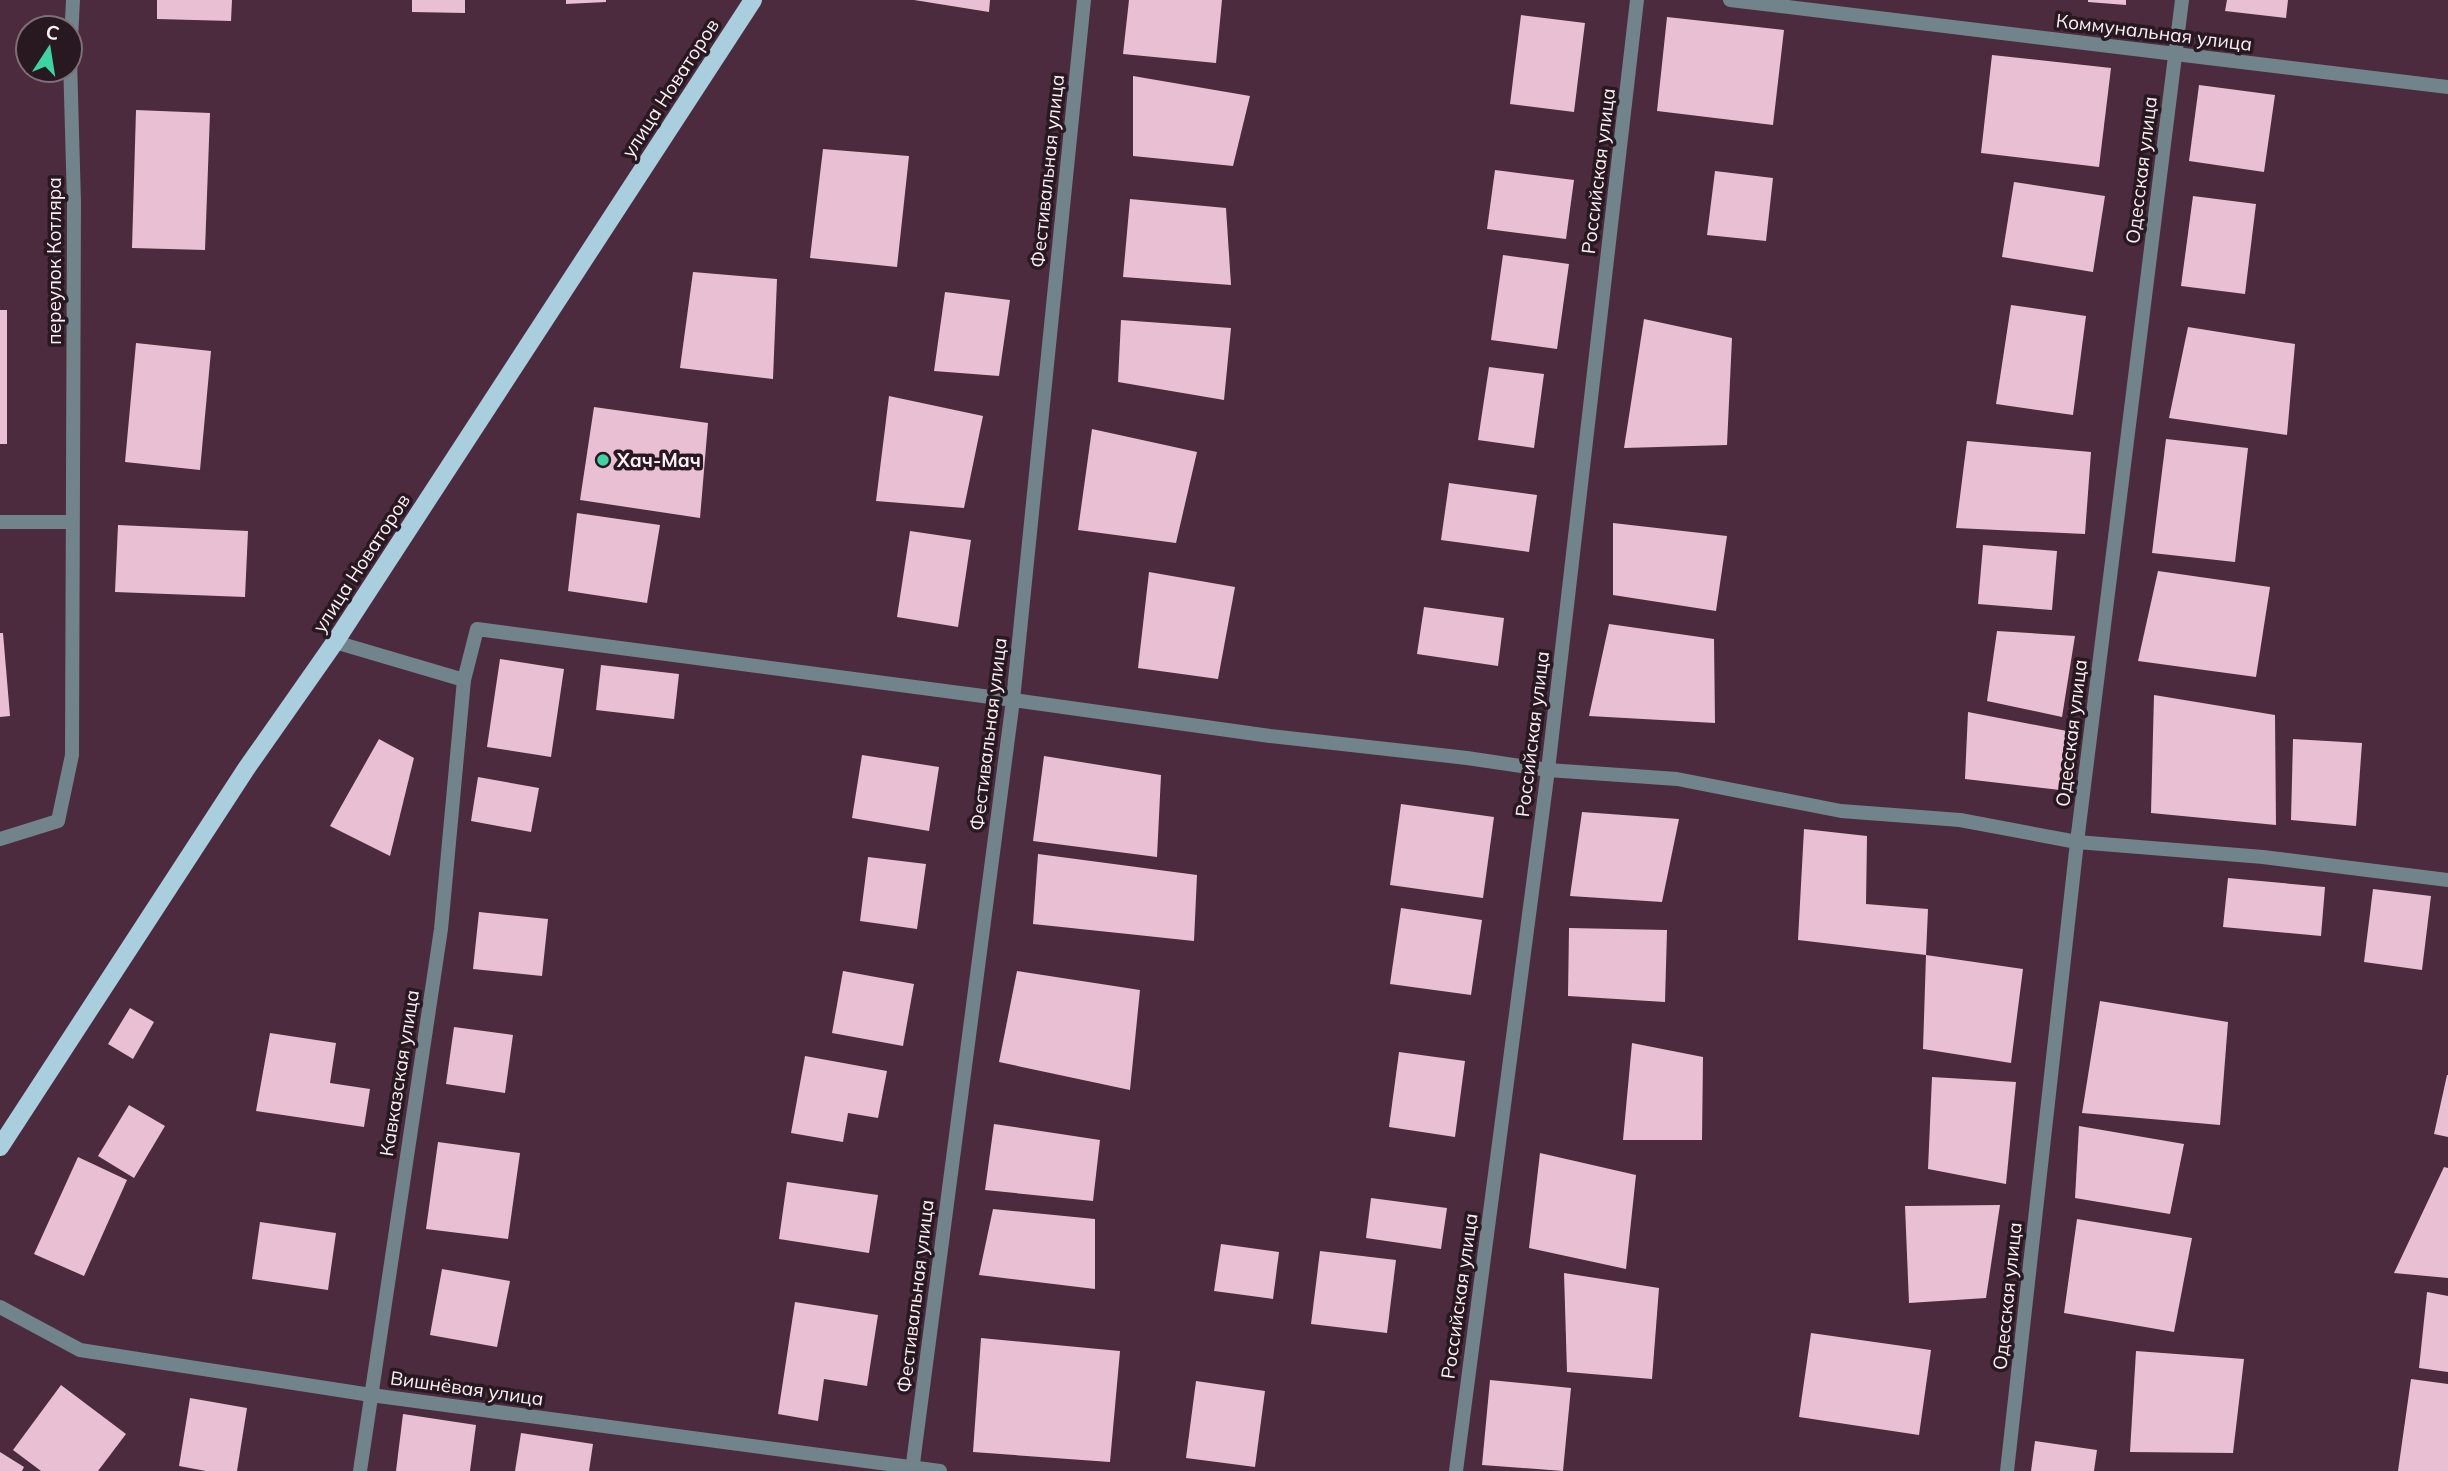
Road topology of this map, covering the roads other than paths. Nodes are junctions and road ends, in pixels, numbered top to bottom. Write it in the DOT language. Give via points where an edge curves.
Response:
graph roads {
  1 [pos="73,0"];
  2 [pos="752,0"];
  3 [pos="1084,0"];
  4 [pos="1637,0"];
  5 [pos="1731,0"];
  6 [pos="2182,0"];
  7 [pos="2175,53"];
  8 [pos="2448,87"];
  9 [pos="0,522"];
  10 [pos="72,522"];
  11 [pos="334,642"];
  12 [pos="464,680"];
  13 [pos="1013,700"];
  14 [pos="1548,770"];
  15 [pos="0,839"];
  16 [pos="2077,842"];
  17 [pos="2448,880"];
  18 [pos="0,1147"];
  19 [pos="0,1307"];
  20 [pos="371,1395"];
  21 [pos="912,1469"];
  22 [pos="360,1471"];
  23 [pos="940,1471"];
  24 [pos="1456,1471"];
  25 [pos="2007,1471"];
  1 -- 10 [label="street, переулок Котляра"];
  2 -- 11 [label="main road, улица Новаторов"];
  3 -- 13 [label="street, Фестивальная улица"];
  4 -- 14 [label="street, Российская улица"];
  5 -- 7 [label="street, Коммунальная улица"];
  6 -- 7 [label="street, Одесская улица"];
  7 -- 8 [label="street, Коммунальная улица"];
  7 -- 16 [label="street, Одесская улица"];
  9 -- 10 [label="street"];
  10 -- 15 [label="street, переулок Котляра" via="72,755 58,821"];
  11 -- 12 [label="street"];
  11 -- 18 [label="main road, улица Новаторов"];
  12 -- 13 [label="street, Кавказская улица" via="477,629"];
  12 -- 20 [label="street, Кавказская улица" via="440,929"];
  13 -- 14 [label="street"];
  13 -- 21 [label="street, Фестивальная улица"];
  14 -- 16 [label="street" via="1677,779 1841,811 1960,820"];
  14 -- 24 [label="street, Российская улица"];
  16 -- 17 [label="street" via="2263,857"];
  16 -- 25 [label="street, Одесская улица"];
  19 -- 20 [label="street, Вишнёвая улица" via="80,1350"];
  20 -- 21 [label="street, Вишнёвая улица"];
  20 -- 22 [label="street, Кавказская улица"];
  21 -- 23 [label="street, Вишнёвая улица"];
}
